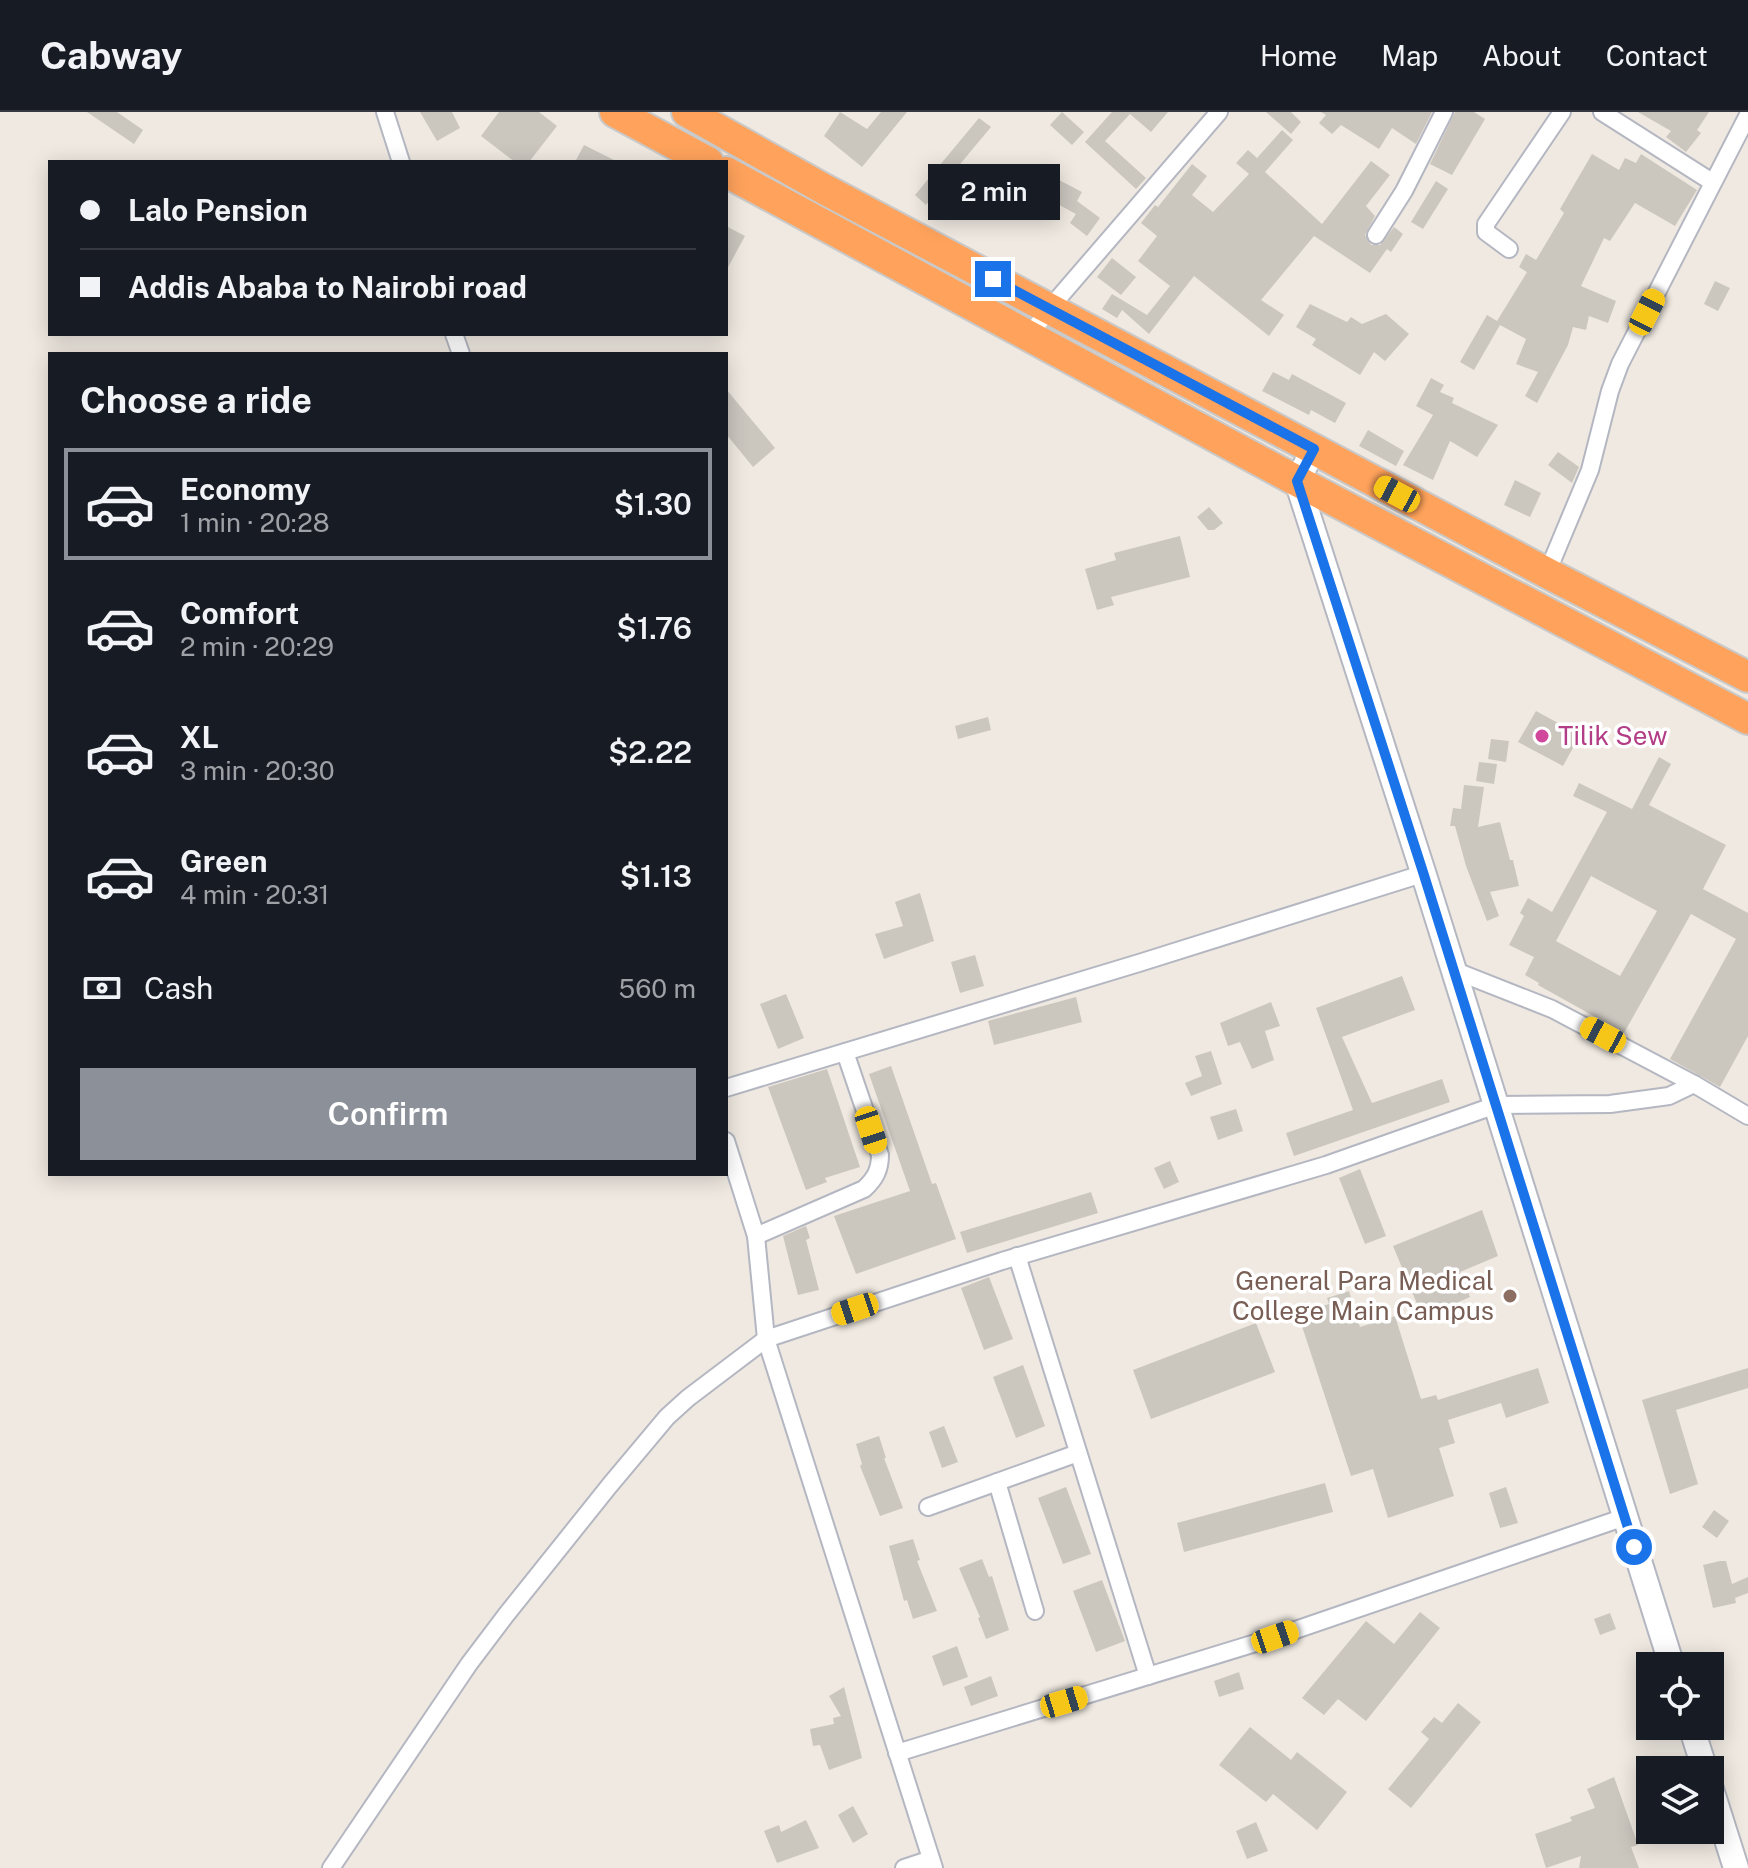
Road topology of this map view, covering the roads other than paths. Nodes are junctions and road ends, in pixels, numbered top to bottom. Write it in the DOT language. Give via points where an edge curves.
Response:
graph roads {
  1 [pos="385,112"];
  2 [pos="615,112"];
  3 [pos="687,112"];
  4 [pos="1219,112"];
  5 [pos="1444,112"];
  6 [pos="1562,112"];
  7 [pos="1602,112"];
  8 [pos="1748,115"];
  9 [pos="400,160"];
  10 [pos="704,160"];
  11 [pos="728,173"];
  12 [pos="1712,182"];
  13 [pos="1376,235"];
  14 [pos="1509,249"];
  15 [pos="1049,309"];
  16 [pos="1030,335"];
  17 [pos="1314,449"];
  18 [pos="1297,481"];
  19 [pos="1547,573"];
  20 [pos="1748,677"];
  21 [pos="1748,719"];
  22 [pos="1422,874"];
  23 [pos="1453,970"];
  24 [pos="845,1052"];
  25 [pos="1694,1084"];
  26 [pos="728,1087"];
  27 [pos="1496,1105"];
  28 [pos="1748,1116"];
  29 [pos="728,1147"];
  30 [pos="756,1236"];
  31 [pos="1017,1256"];
  32 [pos="766,1339"];
  33 [pos="1078,1453"];
  34 [pos="997,1482"];
  35 [pos="928,1507"];
  36 [pos="1625,1517"];
  37 [pos="1035,1611"];
  38 [pos="1668,1652"];
  39 [pos="1148,1676"];
  40 [pos="897,1753"];
  41 [pos="1724,1823"];
  42 [pos="1739,1863"];
  43 [pos="932,1864"];
  44 [pos="331,1868"];
  45 [pos="904,1868"];
  1 -- 9 [label="street"];
  2 -- 10 [label="highway"];
  3 -- 15 [label="highway"];
  4 -- 15 [label="street"];
  5 -- 13 [label="street"];
  6 -- 14 [label="street" via="1486,224 1486,232"];
  7 -- 12 [label="street"];
  8 -- 12 [label="street"];
  11 -- 16 [label="highway"];
  12 -- 19 [label="street" via="1620,364 1590,470"];
  15 -- 16 [label="street"];
  15 -- 17 [label="highway"];
  16 -- 18 [label="highway"];
  17 -- 18 [label="main road"];
  17 -- 19 [label="highway"];
  18 -- 21 [label="highway"];
  18 -- 22 [label="main road"];
  19 -- 20 [label="highway"];
  22 -- 23 [label="main road"];
  22 -- 24 [label="street"];
  23 -- 25 [label="street" via="1552,1009"];
  23 -- 27 [label="main road"];
  24 -- 26 [label="street"];
  24 -- 30 [label="street" via="880,1155 874,1180"];
  25 -- 27 [label="street" via="1669,1096 1610,1104"];
  25 -- 28 [label="street"];
  27 -- 31 [label="street" via="1311,1169"];
  27 -- 36 [label="main road"];
  29 -- 30 [label="street"];
  30 -- 32 [label="street"];
  31 -- 32 [label="street"];
  31 -- 33 [label="street"];
  32 -- 40 [label="street"];
  32 -- 44 [label="street" via="678,1407 610,1485 478,1652"];
  33 -- 34 [label="street"];
  33 -- 39 [label="street"];
  34 -- 35 [label="street"];
  34 -- 37 [label="street"];
  36 -- 38 [label="main road"];
  36 -- 39 [label="street"];
  39 -- 40 [label="street"];
  40 -- 43 [label="street"];
  41 -- 42 [label="main road"];
  43 -- 45 [label="street"];
}
